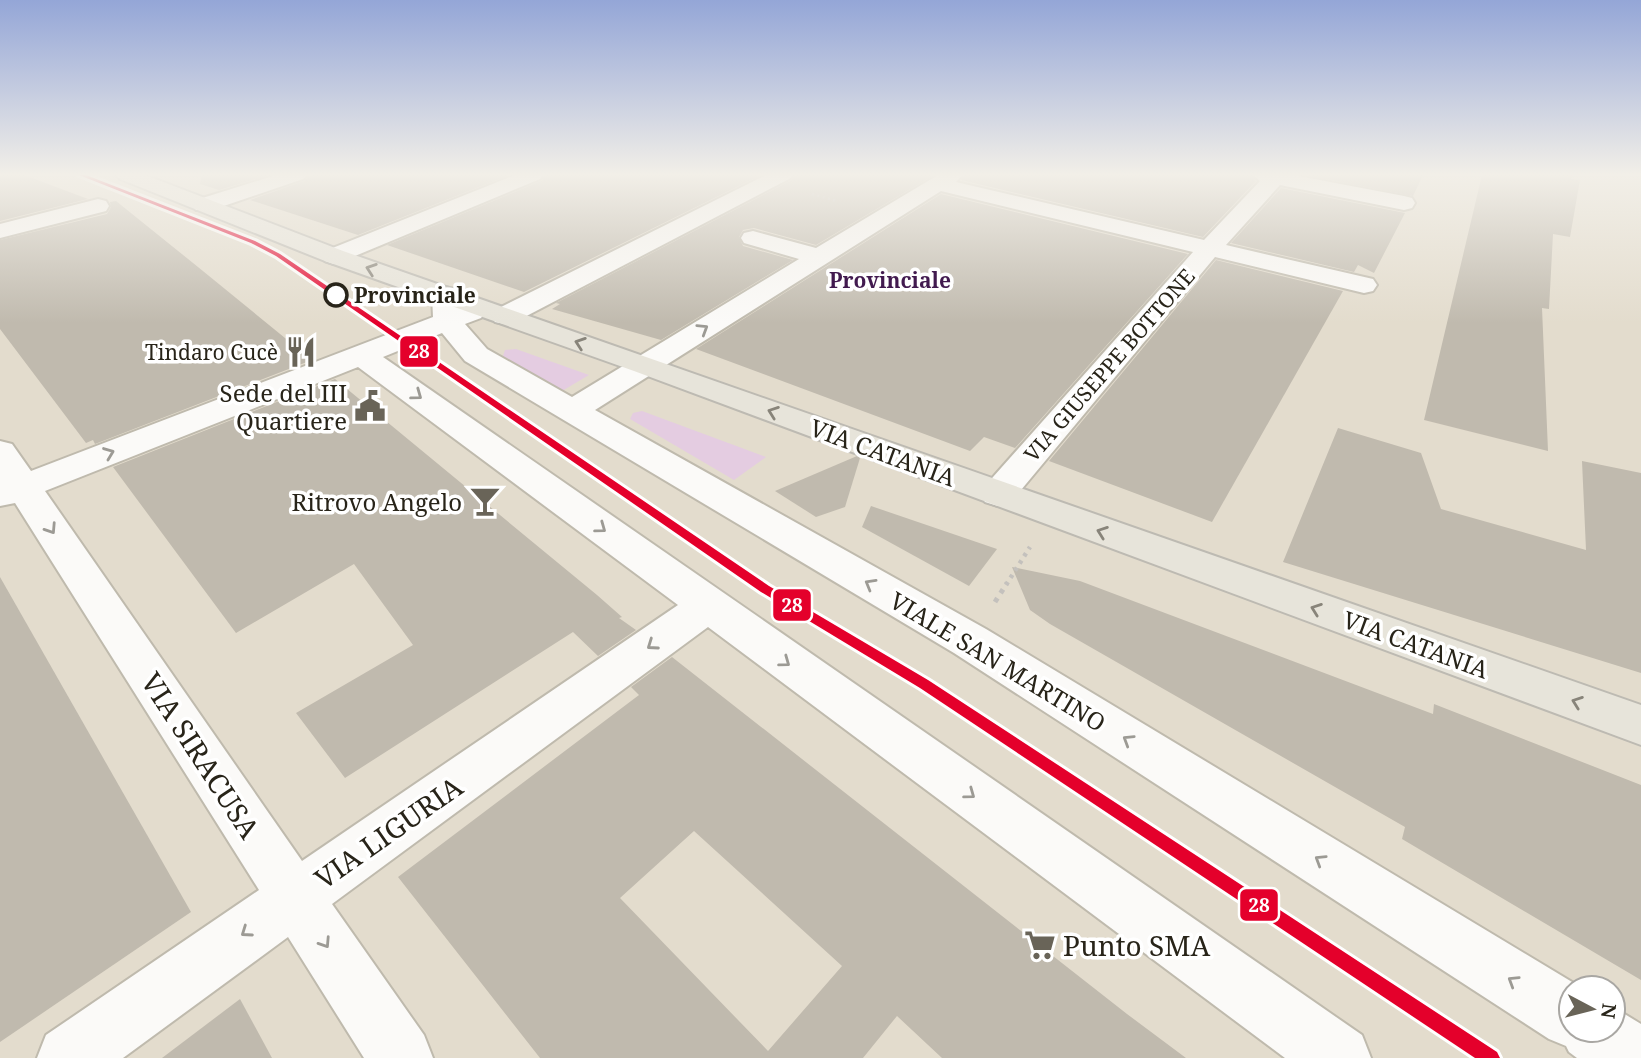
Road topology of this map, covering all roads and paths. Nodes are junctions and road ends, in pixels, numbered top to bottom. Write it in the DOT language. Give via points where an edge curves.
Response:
graph roads {
  1 [pos="26,224"];
  2 [pos="252,224"];
  3 [pos="413,224"];
  4 [pos="667,224"];
  5 [pos="872,224"];
  6 [pos="1119,224"];
  7 [pos="1229,224"];
  8 [pos="0,231"];
  9 [pos="753,237"];
  10 [pos="1209,248"];
  11 [pos="334,257"];
  12 [pos="819,257"];
  13 [pos="1364,285"];
  14 [pos="469,310"];
  15 [pos="361,355"];
  16 [pos="645,365"];
  17 [pos="571,411"];
  18 [pos="8,478"];
  19 [pos="998,494"];
  20 [pos="707,606"];
  21 [pos="1641,725"];
  22 [pos="295,898"];
  23 [pos="1557,1008"];
  24 [pos="1614,1044"];
  25 [pos="69,1058"];
  26 [pos="401,1058"];
  27 [pos="1339,1058"];
  28 [pos="1636,1058"];
  1 -- 8 [label="street"];
  2 -- 11 [label="main road, VIA CATANIA"];
  3 -- 11 [label="street"];
  4 -- 14 [label="street"];
  5 -- 12 [label="street"];
  6 -- 10 [label="street"];
  7 -- 10 [label="street, VIA GIUSEPPE BOTTONE"];
  9 -- 12 [label="street"];
  10 -- 13 [label="street"];
  10 -- 19 [label="street, VIA GIUSEPPE BOTTONE"];
  14 -- 11 [label="main road, VIA CATANIA, one-way"];
  16 -- 12 [label="street, one-way"];
  14 -- 15 [label="street"];
  16 -- 14 [label="main road, VIA CATANIA, one-way"];
  14 -- 17 [label="street, VIALE SAN MARTINO" via="475,355"];
  18 -- 15 [label="street, one-way"];
  15 -- 20 [label="street, one-way"];
  16 -- 17 [label="street"];
  19 -- 16 [label="main road, VIA CATANIA, one-way"];
  23 -- 17 [label="street, VIALE SAN MARTINO, one-way" via="971,641"];
  18 -- 22 [label="street, VIA SIRACUSA, one-way"];
  21 -- 19 [label="main road, VIA CATANIA, one-way"];
  20 -- 22 [label="street, VIA LIGURIA, one-way"];
  20 -- 27 [label="street, one-way"];
  22 -- 25 [label="street, VIA LIGURIA, one-way"];
  22 -- 26 [label="street, VIA SIRACUSA, one-way"];
  24 -- 28 [label="street"];
}
